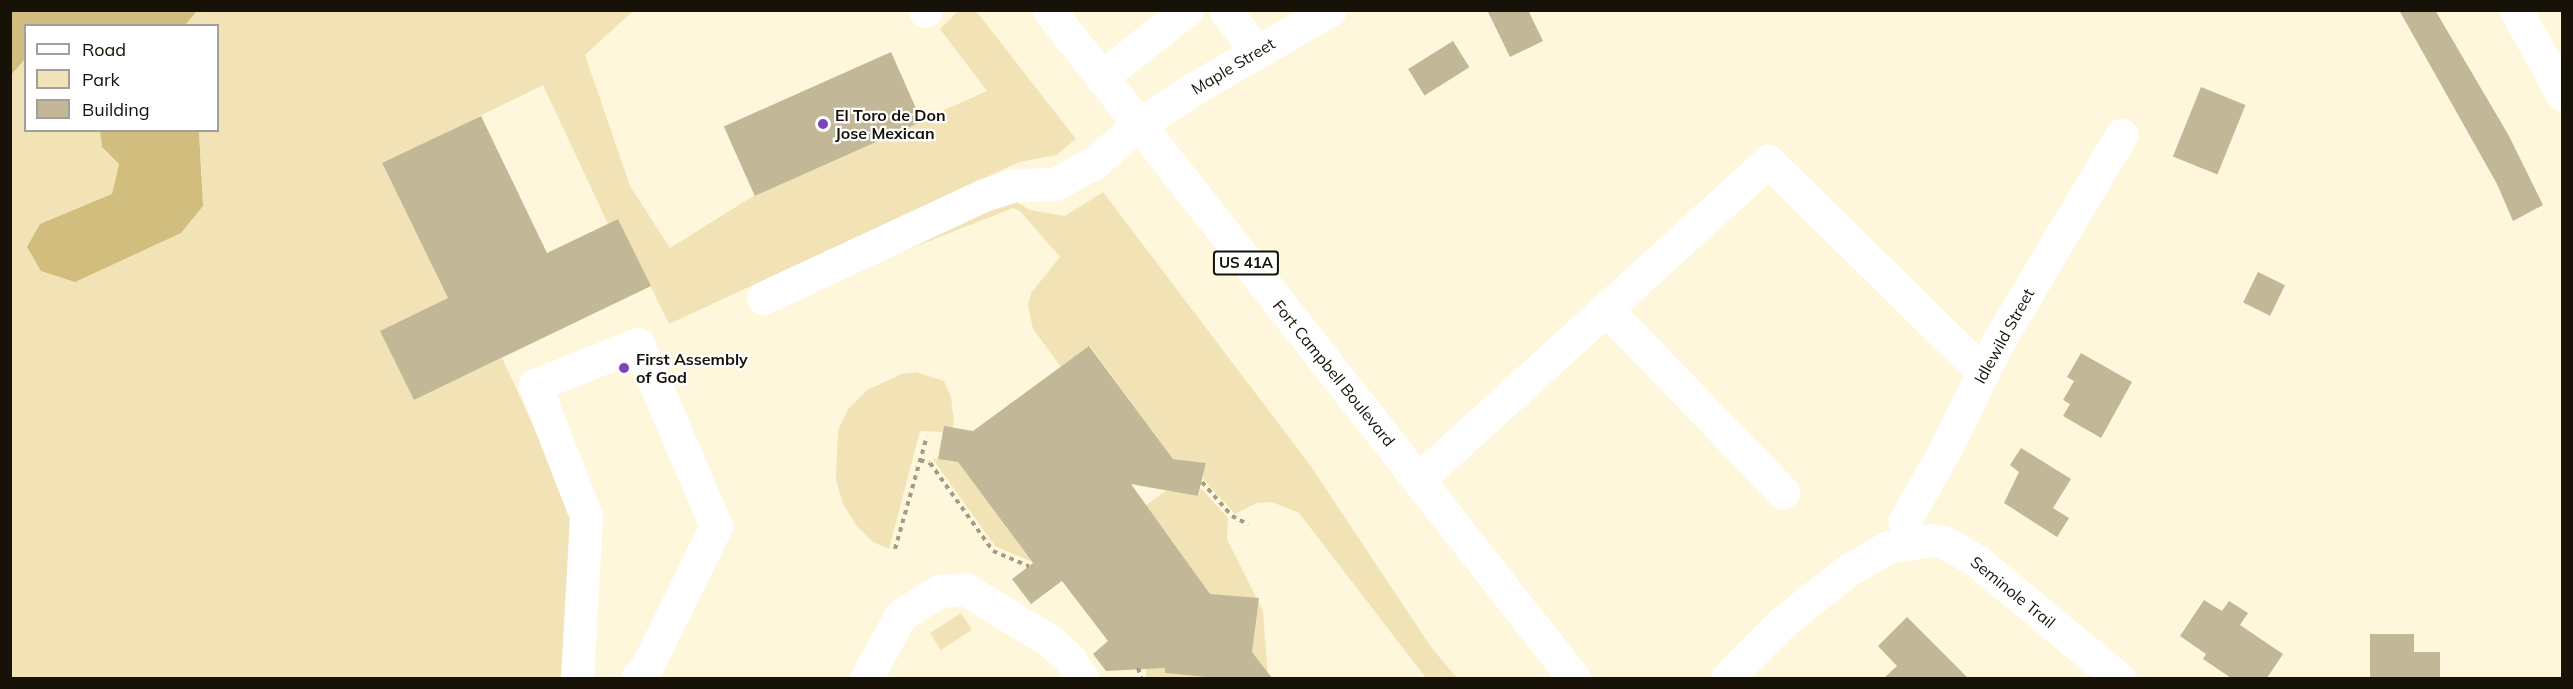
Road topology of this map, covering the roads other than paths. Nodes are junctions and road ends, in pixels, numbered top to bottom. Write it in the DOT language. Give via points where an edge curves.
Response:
graph roads {
  1 [pos="1049,10"];
  2 [pos="1187,10"];
  3 [pos="1225,10"];
  4 [pos="1330,10"];
  5 [pos="2516,10"];
  6 [pos="1256,51"];
  7 [pos="1101,77"];
  8 [pos="2562,94"];
  9 [pos="1138,125"];
  10 [pos="2121,135"];
  11 [pos="764,298"];
  12 [pos="1608,311"];
  13 [pos="1983,372"];
  14 [pos="1419,479"];
  15 [pos="1783,492"];
  16 [pos="1907,542"];
  17 [pos="1548,640"];
  18 [pos="577,678"];
  19 [pos="637,678"];
  20 [pos="866,678"];
  21 [pos="1082,678"];
  22 [pos="1543,678"];
  23 [pos="1575,678"];
  24 [pos="1726,678"];
  25 [pos="2118,678"];
  1 -- 7 [label="main road, Fort Campbell Boulevard / US 41A"];
  2 -- 7 [label="main road"];
  3 -- 6 [label="main road"];
  4 -- 6 [label="main road, Maple Street"];
  5 -- 8 [label="main road"];
  6 -- 9 [label="main road, Maple Street"];
  7 -- 9 [label="main road, Fort Campbell Boulevard / US 41A"];
  9 -- 11 [label="main road, Maple Street" via="1094,163 1054,184 1014,185 984,195"];
  9 -- 14 [label="main road, Fort Campbell Boulevard / US 41A"];
  10 -- 13 [label="main road, Idlewild Street"];
  12 -- 13 [label="main road" via="1768,161"];
  12 -- 14 [label="main road"];
  12 -- 15 [label="main road"];
  13 -- 16 [label="main road, Idlewild Street" via="1905,520"];
  14 -- 17 [label="main road, Fort Campbell Boulevard / US 41A"];
  16 -- 24 [label="main road, Seminole Trail" via="1866,559 1820,591"];
  16 -- 25 [label="main road, Seminole Trail" via="1944,542 1978,562"];
  17 -- 22 [label="main road"];
  17 -- 23 [label="main road, Fort Campbell Boulevard / US 41A"];
  18 -- 19 [label="main road" via="586,516 535,385 638,344 716,526 646,668"];
  20 -- 21 [label="main road" via="901,615 939,591 965,589 1050,641 1069,658"];
}
